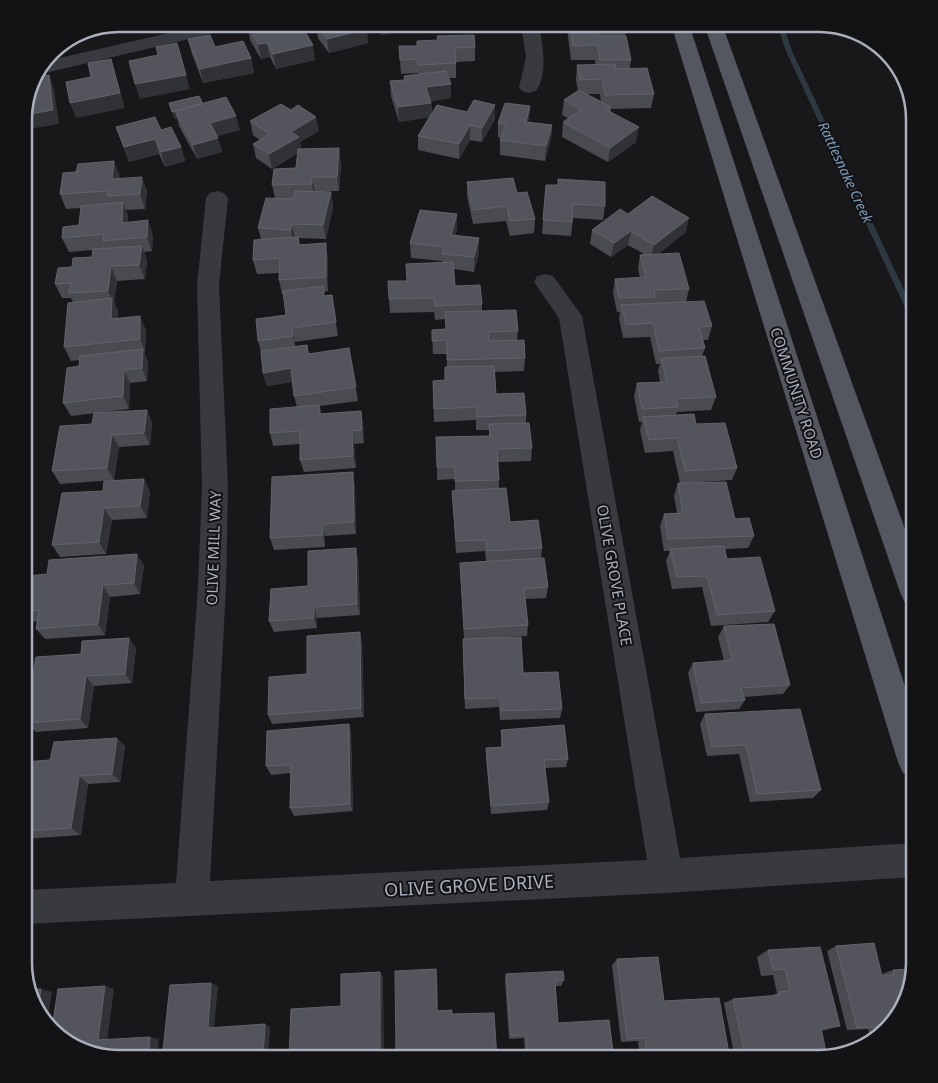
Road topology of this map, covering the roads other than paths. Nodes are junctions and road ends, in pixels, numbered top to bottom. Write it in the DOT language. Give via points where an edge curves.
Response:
graph roads {
  1 [pos="196,32"];
  2 [pos="531,33"];
  3 [pos="683,33"];
  4 [pos="716,33"];
  5 [pos="52,65"];
  6 [pos="529,87"];
  7 [pos="217,198"];
  8 [pos="545,282"];
  9 [pos="906,569"];
  10 [pos="906,737"];
  11 [pos="906,861"];
  12 [pos="666,876"];
  13 [pos="192,898"];
  14 [pos="32,907"];
  1 -- 5 [label="street"];
  2 -- 6 [label="street" via="535,58"];
  3 -- 10 [label="main road, COMMUNITY ROAD"];
  4 -- 9 [label="main road"];
  7 -- 13 [label="street, OLIVE MILL WAY" via="208,285 215,487 212,588"];
  8 -- 12 [label="street, OLIVE GROVE PLACE" via="570,316"];
  11 -- 12 [label="street, OLIVE GROVE DRIVE"];
  12 -- 13 [label="street, OLIVE GROVE DRIVE"];
  13 -- 14 [label="street, OLIVE GROVE DRIVE"];
}
